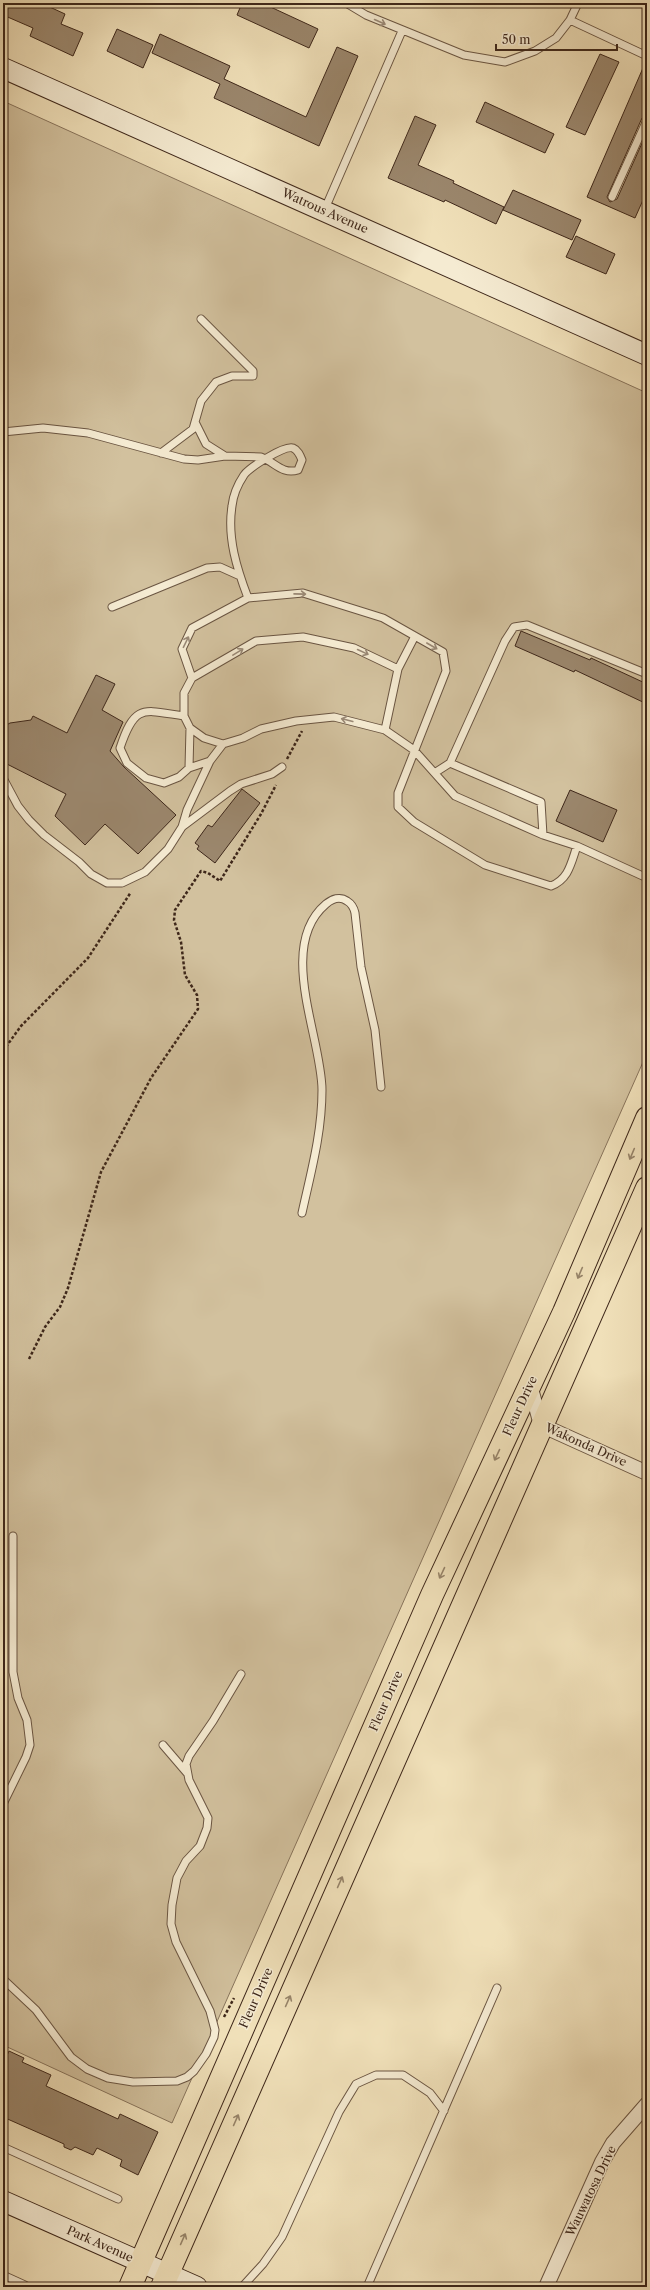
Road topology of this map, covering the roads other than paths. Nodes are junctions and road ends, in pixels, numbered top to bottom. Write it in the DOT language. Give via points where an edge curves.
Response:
graph roads {
  1 [pos="346,3"];
  2 [pos="578,3"];
  3 [pos="570,20"];
  4 [pos="402,32"];
  5 [pos="647,56"];
  6 [pos="3,68"];
  7 [pos="647,120"];
  8 [pos="612,197"];
  9 [pos="324,211"];
  10 [pos="201,319"];
  11 [pos="647,355"];
  12 [pos="196,424"];
  13 [pos="3,432"];
  14 [pos="161,453"];
  15 [pos="226,456"];
  16 [pos="266,459"];
  17 [pos="240,576"];
  18 [pos="248,598"];
  19 [pos="112,607"];
  20 [pos="415,636"];
  21 [pos="398,669"];
  22 [pos="647,674"];
  23 [pos="192,678"];
  24 [pos="184,716"];
  25 [pos="190,728"];
  26 [pos="385,730"];
  27 [pos="223,744"];
  28 [pos="414,750"];
  29 [pos="210,761"];
  30 [pos="450,763"];
  31 [pos="282,767"];
  32 [pos="189,768"];
  33 [pos="436,772"];
  34 [pos="3,778"];
  35 [pos="182,828"];
  36 [pos="543,835"];
  37 [pos="577,846"];
  38 [pos="647,878"];
  39 [pos="381,1087"];
  40 [pos="647,1118"];
  41 [pos="647,1188"];
  42 [pos="302,1212"];
  43 [pos="530,1385"];
  44 [pos="541,1425"];
  45 [pos="647,1473"];
  46 [pos="12,1536"];
  47 [pos="241,1674"];
  48 [pos="163,1745"];
  49 [pos="187,1772"];
  50 [pos="3,1804"];
  51 [pos="3,1979"];
  52 [pos="497,1988"];
  53 [pos="647,2104"];
  54 [pos="444,2111"];
  55 [pos="3,2147"];
  56 [pos="118,2199"];
  57 [pos="3,2201"];
  58 [pos="141,2263"];
  59 [pos="3,2275"];
  60 [pos="165,2281"];
  61 [pos="25,2285"];
  62 [pos="130,2287"];
  63 [pos="197,2287"];
  64 [pos="242,2287"];
  65 [pos="366,2287"];
  66 [pos="546,2287"];
  1 -- 4 [label="lane, one-way"];
  2 -- 3 [label="lane"];
  3 -- 4 [label="lane" via="556,38 535,51 505,62 464,55"];
  3 -- 5 [label="lane"];
  4 -- 9 [label="lane"];
  6 -- 9 [label="street, Watrous Avenue"];
  7 -- 8 [label="lane"];
  9 -- 11 [label="street, Watrous Avenue"];
  10 -- 12 [label="lane" via="254,371 253,376 232,376 216,382 201,401"];
  12 -- 14 [label="lane" via="184,437"];
  12 -- 15 [label="lane" via="206,444"];
  13 -- 14 [label="lane" via="43,428 88,433"];
  14 -- 15 [label="lane" via="192,460"];
  15 -- 16 [label="lane"];
  16 -- 16 [label="lane" via="287,448 293,448 302,460 298,470 292,472 277,468"];
  16 -- 17 [label="lane" via="252,466 244,474 232,506 232,538"];
  17 -- 18 [label="lane"];
  17 -- 19 [label="lane" via="220,567 207,568"];
  18 -- 20 [label="lane, one-way" via="303,593 383,618"];
  23 -- 18 [label="lane, one-way" via="182,649 192,628"];
  20 -- 21 [label="lane"];
  20 -- 28 [label="lane, one-way" via="443,652 446,671"];
  23 -- 21 [label="lane, one-way" via="256,641 282,638 303,638 354,648"];
  21 -- 26 [label="lane"];
  22 -- 30 [label="lane" via="527,625 514,627 505,641"];
  23 -- 24 [label="lane" via="184,693"];
  24 -- 25 [label="lane"];
  24 -- 32 [label="lane" via="149,711 134,716 120,748 127,763 146,778 164,783 179,777"];
  25 -- 27 [label="lane" via="204,738"];
  25 -- 32 [label="lane"];
  26 -- 27 [label="lane, one-way" via="334,717 261,729"];
  26 -- 28 [label="lane"];
  27 -- 29 [label="lane"];
  28 -- 33 [label="lane"];
  28 -- 37 [label="lane" via="398,793 398,807 414,822 447,843 485,865 551,886 561,882"];
  29 -- 32 [label="lane"];
  29 -- 35 [label="lane" via="187,810"];
  30 -- 33 [label="lane"];
  30 -- 36 [label="lane" via="541,802"];
  31 -- 35 [label="lane" via="272,774 241,784"];
  33 -- 36 [label="lane" via="455,796"];
  34 -- 35 [label="lane" via="29,820 91,874 107,883 122,884 142,874 168,849"];
  36 -- 37 [label="lane"];
  37 -- 38 [label="lane"];
  39 -- 42 [label="lane" via="376,1030 361,967 354,908 346,900 336,898 327,903 315,917 305,947 304,994 320,1059 322,1090 317,1151"];
  40 -- 43 [label="main road, Fleur Drive, one-way"];
  41 -- 44 [label="main road"];
  43 -- 44 [label="street, Wakonda Drive"];
  43 -- 58 [label="main road, Fleur Drive, one-way" via="432,1595"];
  44 -- 45 [label="street, Wakonda Drive"];
  60 -- 44 [label="main road, one-way"];
  46 -- 50 [label="lane" via="13,1672 18,1698 27,1720 30,1745"];
  47 -- 49 [label="lane" via="189,1756"];
  48 -- 49 [label="lane"];
  49 -- 51 [label="lane" via="208,1818 207,1828 200,1846 186,1861 177,1878 171,1924 176,1942 210,2011 215,2030 206,2054 194,2071 177,2081 133,2082 108,2078 87,2069 71,2057 36,2010"];
  52 -- 54 [label="lane"];
  53 -- 66 [label="street, Wauwatosa Drive" via="613,2143 602,2162"];
  54 -- 64 [label="lane" via="430,2093 403,2075 376,2075 356,2084 339,2112 282,2237 263,2264"];
  54 -- 65 [label="lane"];
  55 -- 56 [label="lane"];
  57 -- 58 [label="street, Park Avenue"];
  58 -- 60 [label="street, Park Avenue"];
  58 -- 62 [label="main road, Fleur Drive"];
  59 -- 61 [label="lane"];
  60 -- 63 [label="street, Park Avenue"];
}
